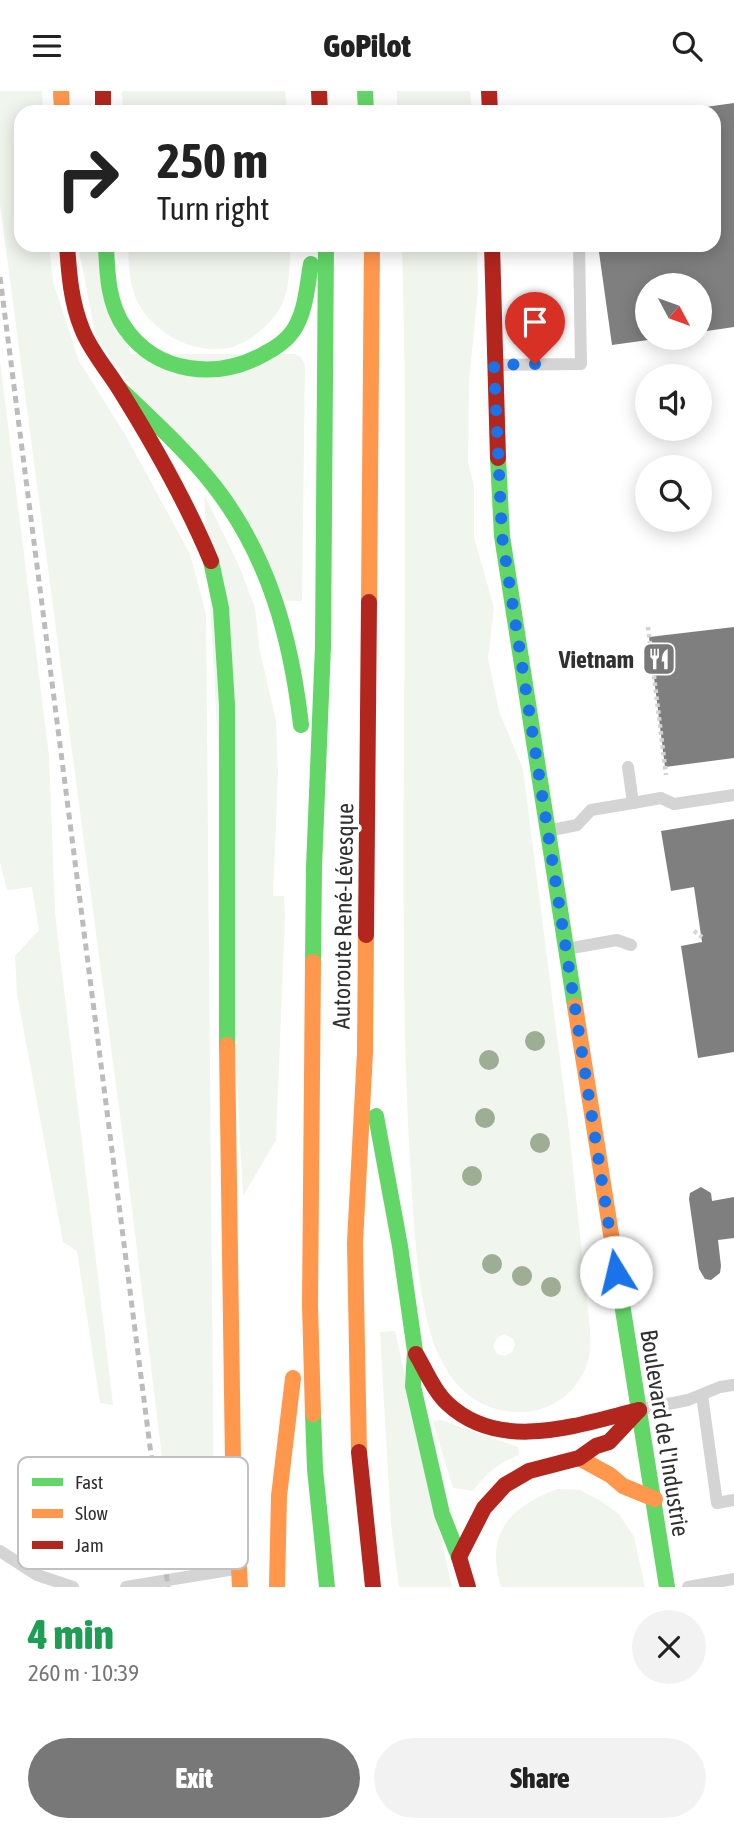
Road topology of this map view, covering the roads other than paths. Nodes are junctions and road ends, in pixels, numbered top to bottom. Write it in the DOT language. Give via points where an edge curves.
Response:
graph roads {
  1 [pos="68,252"];
  2 [pos="106,252"];
  3 [pos="314,252"];
  4 [pos="326,252"];
  5 [pos="372,252"];
  6 [pos="492,252"];
  7 [pos="579,252"];
  8 [pos="494,365"];
  9 [pos="118,387"];
  10 [pos="628,767"];
  11 [pos="734,795"];
  12 [pos="633,803"];
  13 [pos="547,831"];
  14 [pos="314,867"];
  15 [pos="631,945"];
  16 [pos="566,949"];
  17 [pos="365,1052"];
  18 [pos="311,1234"];
  19 [pos="415,1351"];
  20 [pos="734,1385"];
  21 [pos="702,1395"];
  22 [pos="639,1410"];
  23 [pos="233,1457"];
  24 [pos="579,1458"];
  25 [pos="655,1499"];
  26 [pos="734,1500"];
  27 [pos="0,1551"];
  28 [pos="459,1557"];
  29 [pos="18,1563"];
  30 [pos="28,1569"];
  31 [pos="233,1569"];
  32 [pos="239,1569"];
  33 [pos="734,1579"];
  34 [pos="73,1587"];
  35 [pos="126,1587"];
  36 [pos="240,1587"];
  37 [pos="277,1587"];
  38 [pos="327,1587"];
  39 [pos="373,1587"];
  40 [pos="468,1587"];
  41 [pos="667,1587"];
  42 [pos="688,1587"];
  1 -- 9 [label="main road" via="78,319"];
  2 -- 3 [label="main road" via="113,299 135,341 158,359 202,371 248,364 289,337 300,315"];
  4 -- 14 [label="main road, Autoroute René-Lévesque" via="323,646"];
  5 -- 17 [label="main road, Autoroute René-Lévesque"];
  6 -- 8 [label="main road, Boulevard de l'Industrie"];
  7 -- 8 [label="lane" via="581,364"];
  8 -- 13 [label="main road, Boulevard de l'Industrie" via="502,536"];
  9 -- 14 [label="main road" via="206,477 238,520 275,595 290,646"];
  9 -- 23 [label="main road" via="200,533 218,585 224,634"];
  10 -- 12 [label="lane"];
  11 -- 12 [label="lane" via="674,804 662,798"];
  12 -- 13 [label="lane" via="591,810 577,825"];
  13 -- 16 [label="main road, Boulevard de l'Industrie"];
  14 -- 18 [label="main road, Autoroute René-Lévesque"];
  15 -- 16 [label="lane" via="617,940"];
  16 -- 22 [label="main road, Boulevard de l'Industrie"];
  17 -- 19 [label="main road"];
  17 -- 39 [label="main road, Autoroute René-Lévesque" via="355,1243 355,1358"];
  18 -- 37 [label="main road" via="279,1496"];
  18 -- 38 [label="main road, Autoroute René-Lévesque" via="312,1415"];
  19 -- 22 [label="main road" via="449,1406 495,1431 532,1433"];
  19 -- 28 [label="main road" via="413,1386 442,1514"];
  20 -- 21 [label="lane"];
  21 -- 22 [label="lane"];
  21 -- 26 [label="lane" via="717,1503"];
  22 -- 24 [label="main road" via="608,1442"];
  22 -- 25 [label="main road, Boulevard de l'Industrie"];
  24 -- 25 [label="main road" via="623,1486"];
  24 -- 28 [label="main road" via="529,1471 505,1485 484,1508"];
  25 -- 41 [label="main road, Boulevard de l'Industrie"];
  27 -- 29 [label="lane"];
  28 -- 40 [label="main road"];
  30 -- 34 [label="lane"];
  31 -- 35 [label="lane"];
  32 -- 36 [label="main road"];
  33 -- 42 [label="lane"];
}
